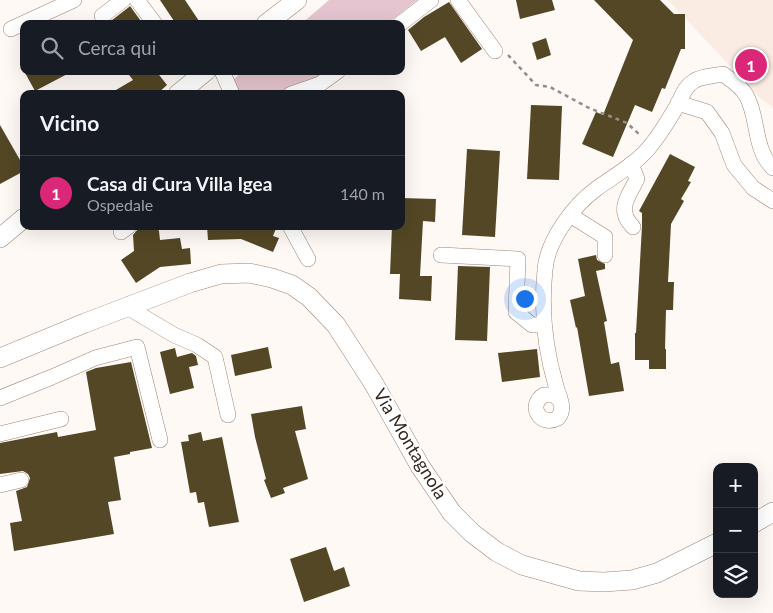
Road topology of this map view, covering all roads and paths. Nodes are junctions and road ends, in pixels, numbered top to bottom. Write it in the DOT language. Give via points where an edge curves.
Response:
graph roads {
  1 [pos="74,0"];
  2 [pos="123,0"];
  3 [pos="137,0"];
  4 [pos="149,0"];
  5 [pos="297,0"];
  6 [pos="430,0"];
  7 [pos="458,0"];
  8 [pos="468,0"];
  9 [pos="102,16"];
  10 [pos="31,20"];
  11 [pos="152,20"];
  12 [pos="163,20"];
  13 [pos="271,20"];
  14 [pos="405,20"];
  15 [pos="20,25"];
  16 [pos="11,29"];
  17 [pos="494,44"];
  18 [pos="197,75"];
  19 [pos="224,75"];
  20 [pos="332,75"];
  21 [pos="182,90"];
  22 [pos="230,90"];
  23 [pos="303,90"];
  24 [pos="678,104"];
  25 [pos="651,146"];
  26 [pos="631,164"];
  27 [pos="773,168"];
  28 [pos="773,200"];
  29 [pos="570,215"];
  30 [pos="20,221"];
  31 [pos="633,228"];
  32 [pos="292,230"];
  33 [pos="0,238"];
  34 [pos="441,255"];
  35 [pos="604,255"];
  36 [pos="308,259"];
  37 [pos="127,308"];
  38 [pos="544,325"];
  39 [pos="0,358"];
  40 [pos="555,384"];
  41 [pos="540,397"];
  42 [pos="0,398"];
  43 [pos="561,402"];
  44 [pos="228,415"];
  45 [pos="61,419"];
  46 [pos="0,434"];
  47 [pos="160,440"];
  48 [pos="21,480"];
  49 [pos="0,485"];
  50 [pos="773,512"];
  51 [pos="758,521"];
  52 [pos="713,546"];
  1 -- 10 [label="street"];
  2 -- 9 [label="street"];
  3 -- 11 [label="street"];
  4 -- 12 [label="street"];
  5 -- 13 [label="main road"];
  6 -- 14 [label="street"];
  7 -- 17 [label="street"];
  8 -- 17 [label="street"];
  15 -- 16 [label="street"];
  17 -- 25 [label="path" via="536,86 550,87 589,108 627,123"];
  18 -- 21 [label="main road"];
  19 -- 22 [label="street"];
  20 -- 23 [label="street"];
  24 -- 25 [label="street"];
  24 -- 27 [label="street" via="683,92 694,81 723,74 735,82 746,95 761,149"];
  24 -- 28 [label="street" via="707,112 722,133 734,165 753,188"];
  25 -- 26 [label="street"];
  26 -- 29 [label="street" via="594,190"];
  26 -- 31 [label="street" via="637,179 624,207 625,220"];
  29 -- 35 [label="street" via="604,237"];
  29 -- 38 [label="street" via="552,243 545,267"];
  30 -- 33 [label="main road"];
  32 -- 36 [label="street"];
  34 -- 38 [label="street" via="518,259 516,312 532,325"];
  37 -- 39 [label="main road, Via Montagnola"];
  37 -- 44 [label="street" via="174,335 198,344 215,357"];
  37 -- 52 [label="main road, Via Montagnola" via="221,274 248,273 292,285 309,297 336,325 420,466 452,513 497,552 522,566 579,581 632,580 657,574"];
  38 -- 40 [label="street"];
  40 -- 41 [label="street"];
  40 -- 43 [label="street"];
  41 -- 43 [label="street" via="555,395"];
  41 -- 43 [label="street" via="536,412 549,421 561,414"];
  42 -- 47 [label="street" via="95,358 137,347"];
  45 -- 46 [label="street"];
  48 -- 49 [label="street"];
  50 -- 51 [label="main road"];
}
